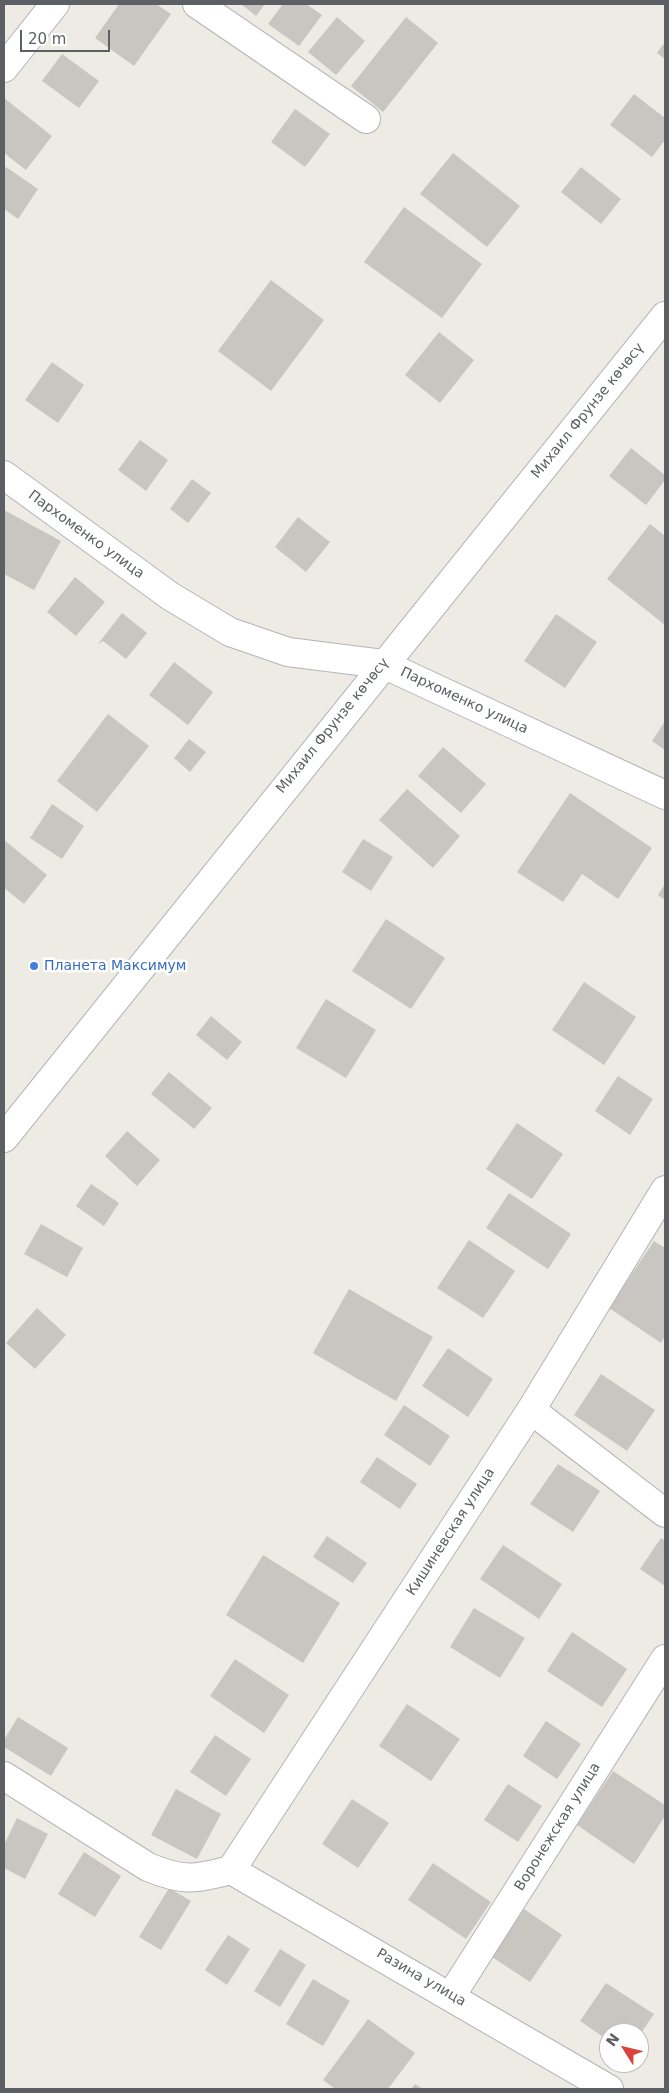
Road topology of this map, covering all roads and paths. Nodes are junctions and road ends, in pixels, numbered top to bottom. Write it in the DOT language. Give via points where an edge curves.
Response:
graph roads {
  1 [pos="56,4"];
  2 [pos="197,4"];
  3 [pos="4,68"];
  4 [pos="366,119"];
  5 [pos="665,316"];
  6 [pos="4,475"];
  7 [pos="383,664"];
  8 [pos="665,795"];
  9 [pos="4,1138"];
  10 [pos="665,1190"];
  11 [pos="531,1410"];
  12 [pos="665,1513"];
  13 [pos="665,1659"];
  14 [pos="4,1776"];
  15 [pos="231,1870"];
  16 [pos="451,1996"];
  17 [pos="609,2089"];
  1 -- 3 [label="street"];
  2 -- 4 [label="street"];
  5 -- 7 [label="street, Михаил Фрунзе көчөсү"];
  6 -- 7 [label="street, Пархоменко улица" via="170,596 230,632 288,652"];
  7 -- 8 [label="street, Пархоменко улица"];
  7 -- 9 [label="street, Михаил Фрунзе көчөсү"];
  10 -- 11 [label="street, Кишиневская улица"];
  11 -- 12 [label="street"];
  11 -- 15 [label="street, Кишиневская улица"];
  13 -- 16 [label="street, Воронежская улица"];
  14 -- 15 [label="street" via="148,1867 169,1876 194,1879"];
  15 -- 16 [label="street, Разина улица"];
  16 -- 17 [label="street, Разина улица"];
}
